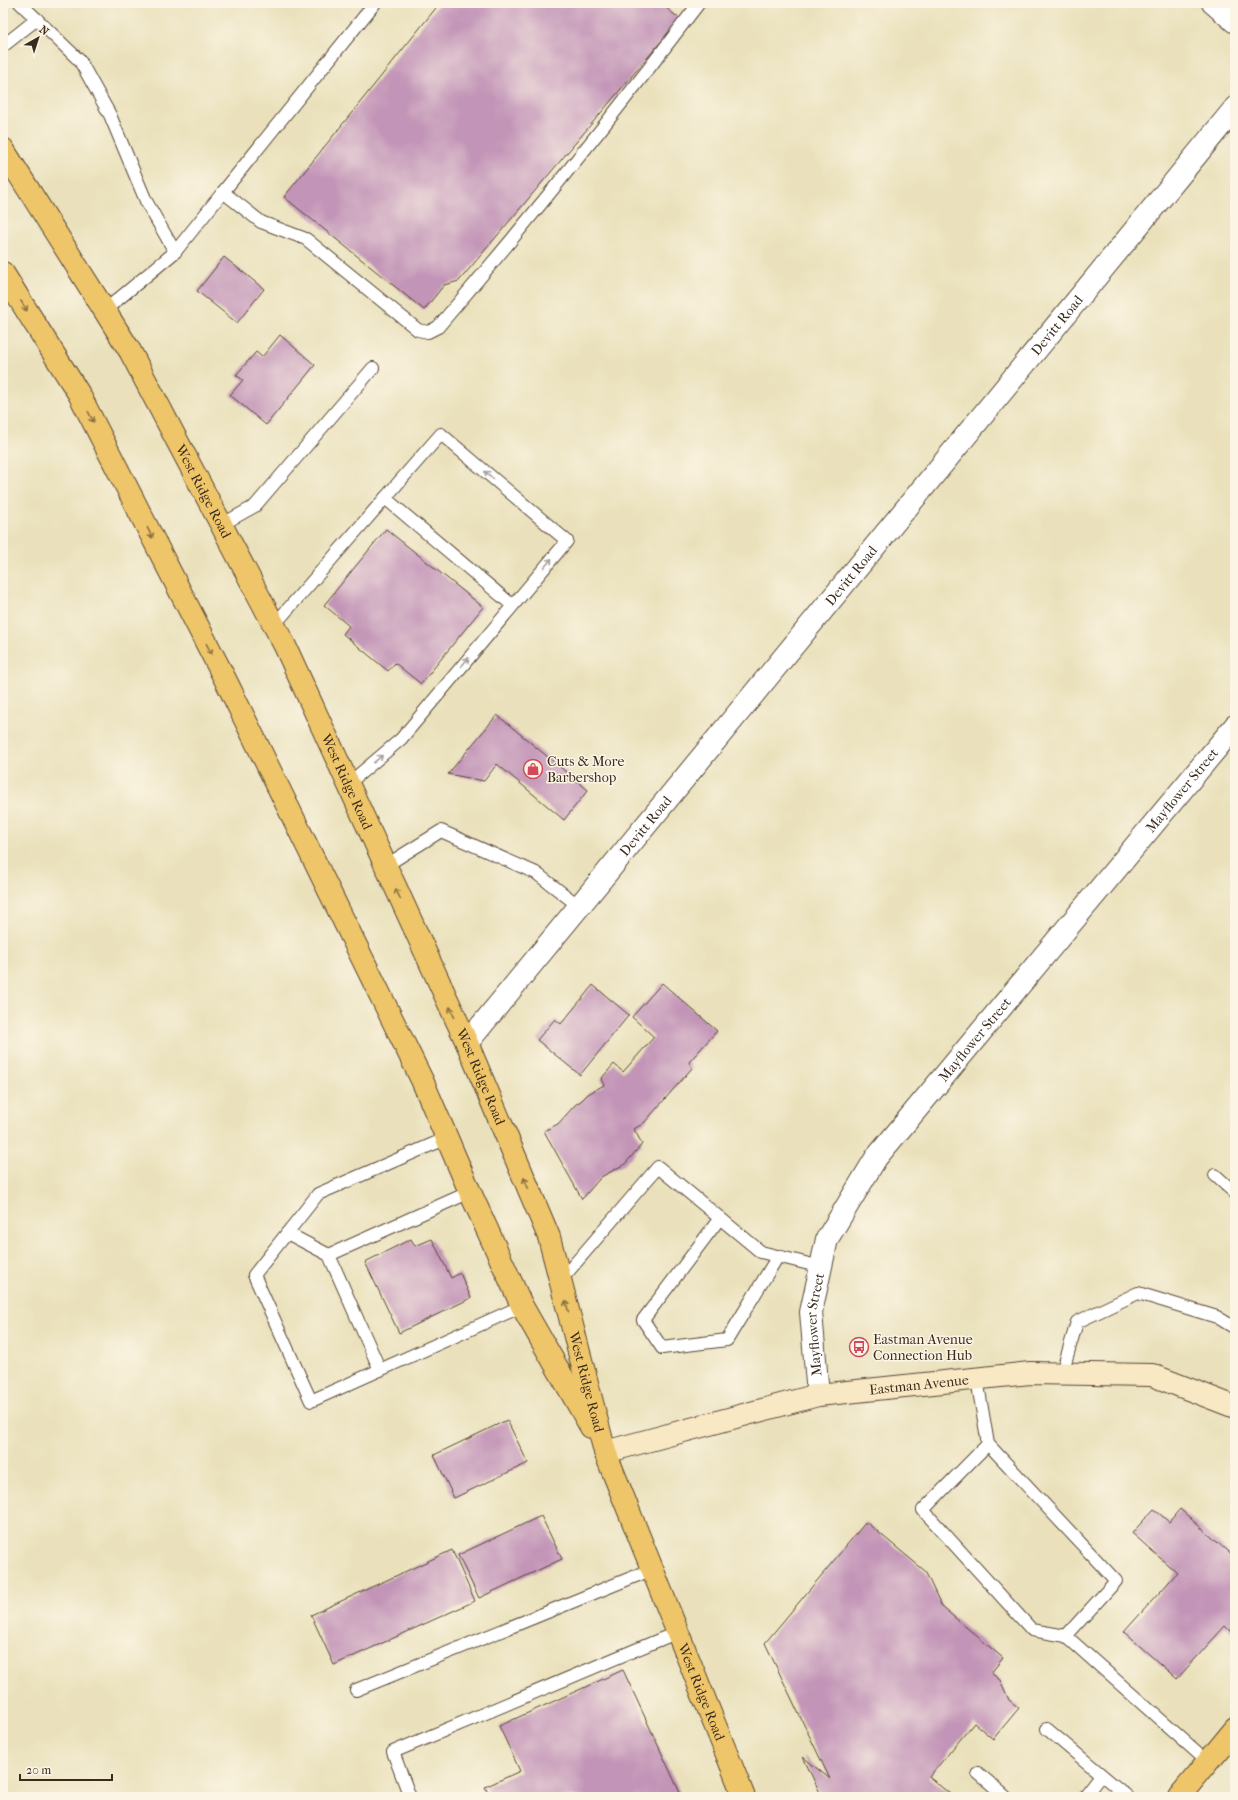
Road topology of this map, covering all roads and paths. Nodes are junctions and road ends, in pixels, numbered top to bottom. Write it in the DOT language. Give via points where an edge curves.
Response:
graph roads {
  1 [pos="20,3"];
  2 [pos="375,3"];
  3 [pos="699,3"];
  4 [pos="1213,3"];
  5 [pos="37,19"];
  6 [pos="1235,22"];
  7 [pos="3,46"];
  8 [pos="1235,108"];
  9 [pos="3,149"];
  10 [pos="223,192"];
  11 [pos="175,252"];
  12 [pos="3,273"];
  13 [pos="104,311"];
  14 [pos="373,368"];
  15 [pos="385,498"];
  16 [pos="221,525"];
  17 [pos="512,605"];
  18 [pos="274,625"];
  19 [pos="1235,726"];
  20 [pos="348,784"];
  21 [pos="385,866"];
  22 [pos="579,906"];
  23 [pos="467,1043"];
  24 [pos="447,1138"];
  25 [pos="1215,1175"];
  26 [pos="470,1192"];
  27 [pos="1235,1193"];
  28 [pos="720,1218"];
  29 [pos="287,1233"];
  30 [pos="329,1255"];
  31 [pos="778,1256"];
  32 [pos="821,1267"];
  33 [pos="560,1281"];
  34 [pos="522,1306"];
  35 [pos="1235,1328"];
  36 [pos="380,1370"];
  37 [pos="1062,1373"];
  38 [pos="977,1379"];
  39 [pos="818,1395"];
  40 [pos="1235,1407"];
  41 [pos="988,1444"];
  42 [pos="605,1452"];
  43 [pos="653,1569"];
  44 [pos="678,1632"];
  45 [pos="1066,1636"];
  46 [pos="356,1690"];
  47 [pos="1047,1729"];
  48 [pos="1235,1729"];
  49 [pos="1208,1762"];
  50 [pos="978,1773"];
  51 [pos="1101,1775"];
  52 [pos="410,1797"];
  53 [pos="744,1797"];
  54 [pos="1006,1797"];
  55 [pos="1084,1797"];
  56 [pos="1128,1797"];
  57 [pos="1179,1797"];
  1 -- 5 [label="lane"];
  2 -- 10 [label="lane"];
  3 -- 10 [label="lane" via="639,83 496,259 438,327 428,332 418,330 306,238 262,222"];
  4 -- 6 [label="street"];
  5 -- 7 [label="lane"];
  5 -- 11 [label="lane" via="80,61 110,115 146,201"];
  8 -- 22 [label="street, Devitt Road"];
  9 -- 13 [label="main road, West Ridge Road"];
  10 -- 11 [label="lane"];
  11 -- 13 [label="lane"];
  12 -- 24 [label="main road, West Ridge Road, one-way" via="83,402 228,685 422,1080"];
  13 -- 16 [label="main road, West Ridge Road" via="130,351"];
  14 -- 16 [label="lane" via="255,506"];
  15 -- 17 [label="lane"];
  17 -- 15 [label="lane, one-way" via="566,541 441,434"];
  15 -- 18 [label="lane"];
  16 -- 18 [label="main road, West Ridge Road"];
  20 -- 17 [label="lane, one-way" via="401,739"];
  18 -- 20 [label="main road, West Ridge Road"];
  19 -- 32 [label="street, Mayflower Street" via="876,1158 827,1239"];
  20 -- 21 [label="main road, West Ridge Road"];
  21 -- 22 [label="lane" via="441,831 536,873"];
  23 -- 21 [label="main road, West Ridge Road, one-way"];
  22 -- 23 [label="street, Devitt Road"];
  33 -- 23 [label="main road, West Ridge Road, one-way" via="549,1237"];
  24 -- 26 [label="main road, West Ridge Road"];
  24 -- 29 [label="lane" via="318,1194"];
  25 -- 27 [label="lane"];
  26 -- 30 [label="lane"];
  26 -- 34 [label="main road, West Ridge Road"];
  28 -- 31 [label="lane" via="761,1252"];
  28 -- 31 [label="lane" via="643,1320 662,1348 727,1340"];
  28 -- 33 [label="lane" via="658,1167"];
  29 -- 30 [label="lane"];
  29 -- 36 [label="lane" via="254,1275 311,1401"];
  30 -- 36 [label="lane"];
  31 -- 32 [label="lane"];
  32 -- 39 [label="street, Mayflower Street" via="811,1312"];
  42 -- 33 [label="main road, West Ridge Road, one-way"];
  34 -- 36 [label="lane"];
  34 -- 42 [label="main road, West Ridge Road"];
  35 -- 37 [label="lane" via="1217,1317 1138,1293 1077,1322"];
  37 -- 38 [label="street, Eastman Avenue" via="1030,1373"];
  37 -- 40 [label="street, Eastman Avenue" via="1152,1375"];
  38 -- 39 [label="street, Eastman Avenue"];
  38 -- 41 [label="lane"];
  39 -- 42 [label="street, Eastman Avenue"];
  41 -- 45 [label="lane" via="1116,1581"];
  41 -- 45 [label="lane" via="924,1510 1032,1630"];
  42 -- 43 [label="main road, West Ridge Road"];
  43 -- 44 [label="main road, West Ridge Road"];
  43 -- 46 [label="lane"];
  44 -- 52 [label="lane" via="393,1752"];
  44 -- 53 [label="main road, West Ridge Road"];
  45 -- 49 [label="lane"];
  47 -- 51 [label="lane"];
  48 -- 49 [label="main road"];
  49 -- 57 [label="main road"];
  50 -- 54 [label="lane"];
  51 -- 55 [label="lane"];
  51 -- 56 [label="lane"];
}
